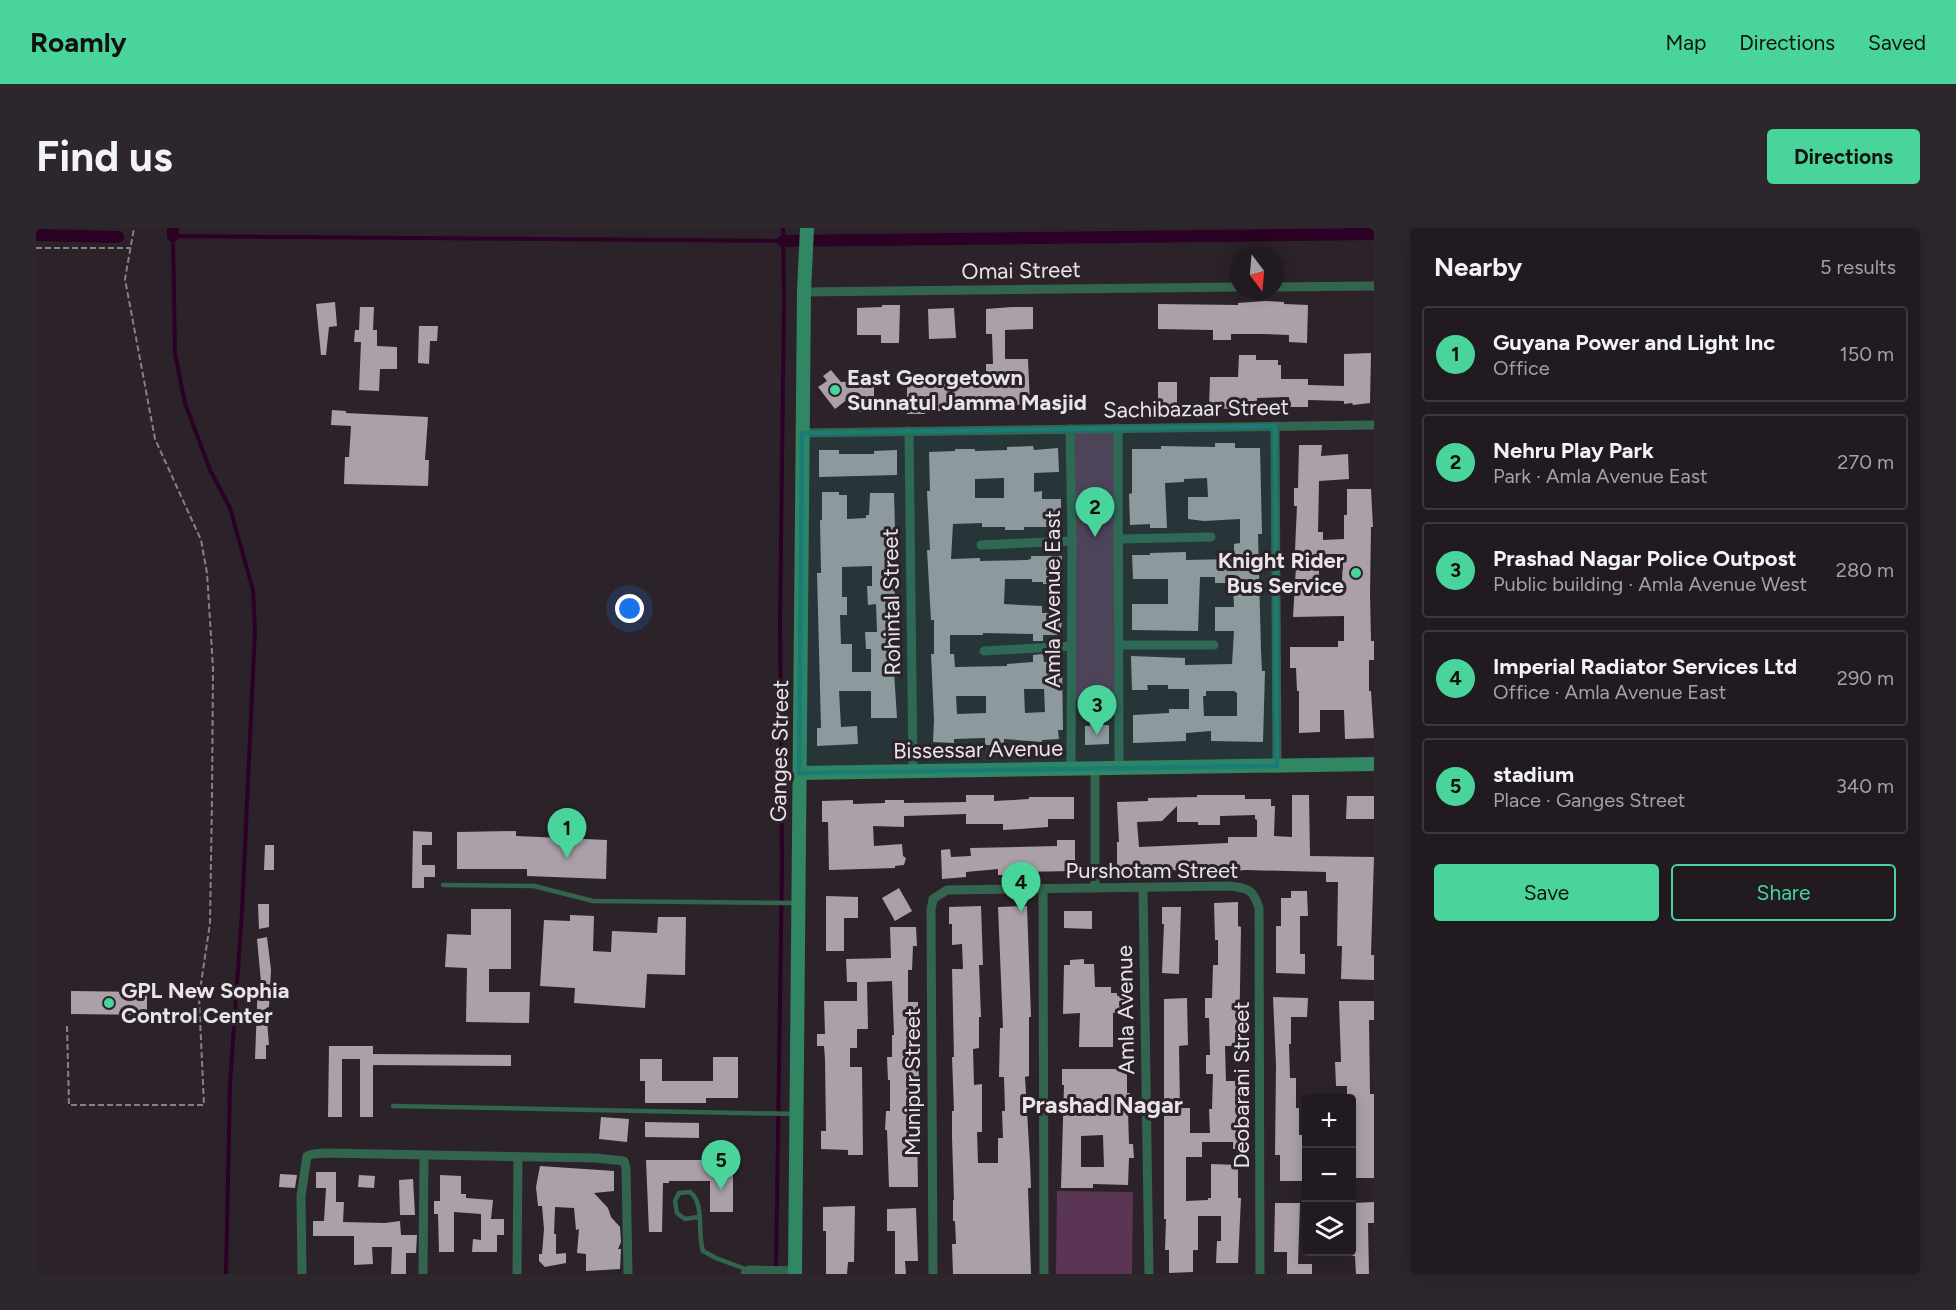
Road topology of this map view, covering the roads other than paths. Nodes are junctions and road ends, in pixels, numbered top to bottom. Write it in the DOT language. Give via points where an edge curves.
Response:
graph roads {
  1 [pos="807,228"];
  2 [pos="1374,286"];
  3 [pos="1230,287"];
  4 [pos="1284,287"];
  5 [pos="804,292"];
  6 [pos="1374,425"];
  7 [pos="1275,426"];
  8 [pos="1118,428"];
  9 [pos="1070,429"];
  10 [pos="909,431"];
  11 [pos="802,433"];
  12 [pos="1211,537"];
  13 [pos="1120,539"];
  14 [pos="1072,541"];
  15 [pos="981,545"];
  16 [pos="1119,645"];
  17 [pos="1214,645"];
  18 [pos="1071,646"];
  19 [pos="984,651"];
  20 [pos="1374,765"];
  21 [pos="1277,766"];
  22 [pos="1119,768"];
  23 [pos="1071,769"];
  24 [pos="1095,769"];
  25 [pos="913,771"];
  26 [pos="799,773"];
  27 [pos="443,885"];
  28 [pos="1095,888"];
  29 [pos="1143,888"];
  30 [pos="1043,889"];
  31 [pos="940,893"];
  32 [pos="1255,896"];
  33 [pos="792,903"];
  34 [pos="393,1106"];
  35 [pos="790,1114"];
  36 [pos="424,1155"];
  37 [pos="518,1157"];
  38 [pos="698,1217"];
  39 [pos="747,1272"];
  40 [pos="791,1272"];
  41 [pos="302,1274"];
  42 [pos="423,1274"];
  43 [pos="517,1274"];
  44 [pos="628,1274"];
  45 [pos="933,1274"];
  46 [pos="1044,1274"];
  47 [pos="1149,1274"];
  48 [pos="1260,1274"];
  1 -- 5 [label="street, Ganges Street"];
  2 -- 4 [label="street"];
  3 -- 5 [label="street, Omai Street"];
  5 -- 11 [label="street, Ganges Street"];
  6 -- 7 [label="street, Sachibazaar Street"];
  7 -- 8 [label="street, Sachibazaar Street"];
  7 -- 21 [label="street"];
  8 -- 9 [label="street, Sachibazaar Street"];
  8 -- 13 [label="street"];
  9 -- 10 [label="street, Sachibazaar Street"];
  9 -- 14 [label="street, Amla Avenue East"];
  10 -- 11 [label="street, Sachibazaar Street"];
  10 -- 25 [label="street, Rohintal Street"];
  11 -- 26 [label="street, Ganges Street"];
  12 -- 13 [label="street"];
  13 -- 16 [label="street"];
  14 -- 15 [label="street"];
  14 -- 18 [label="street, Amla Avenue East"];
  16 -- 17 [label="street"];
  16 -- 22 [label="street"];
  18 -- 19 [label="street"];
  18 -- 23 [label="street, Amla Avenue East"];
  20 -- 21 [label="street, Bissessar Avenue"];
  21 -- 22 [label="street, Bissessar Avenue"];
  22 -- 24 [label="street, Bissessar Avenue"];
  23 -- 24 [label="street, Bissessar Avenue"];
  23 -- 25 [label="street, Bissessar Avenue"];
  24 -- 28 [label="street"];
  25 -- 26 [label="street, Bissessar Avenue"];
  26 -- 33 [label="street, Ganges Street"];
  27 -- 33 [label="lane" via="534,886 593,901"];
  28 -- 29 [label="street, Purshotam Street"];
  28 -- 30 [label="street, Purshotam Street"];
  29 -- 32 [label="street, Purshotam Street" via="1231,886 1248,889"];
  29 -- 47 [label="street, Amla Avenue"];
  30 -- 31 [label="street, Purshotam Street"];
  30 -- 46 [label="street"];
  31 -- 45 [label="street, Munipur Street" via="933,899 931,910"];
  32 -- 48 [label="street, Deobarani Street" via="1260,908"];
  33 -- 35 [label="street, Ganges Street"];
  34 -- 35 [label="lane"];
  35 -- 40 [label="street, Ganges Street"];
  36 -- 37 [label="street"];
  36 -- 41 [label="street" via="307,1156 301,1196"];
  36 -- 42 [label="street"];
  37 -- 43 [label="street"];
  37 -- 44 [label="street" via="624,1161"];
  38 -- 38 [label="lane" via="696,1196 679,1193 675,1201 677,1213 685,1219"];
  38 -- 39 [label="lane" via="703,1251"];
  39 -- 40 [label="street"];
}
